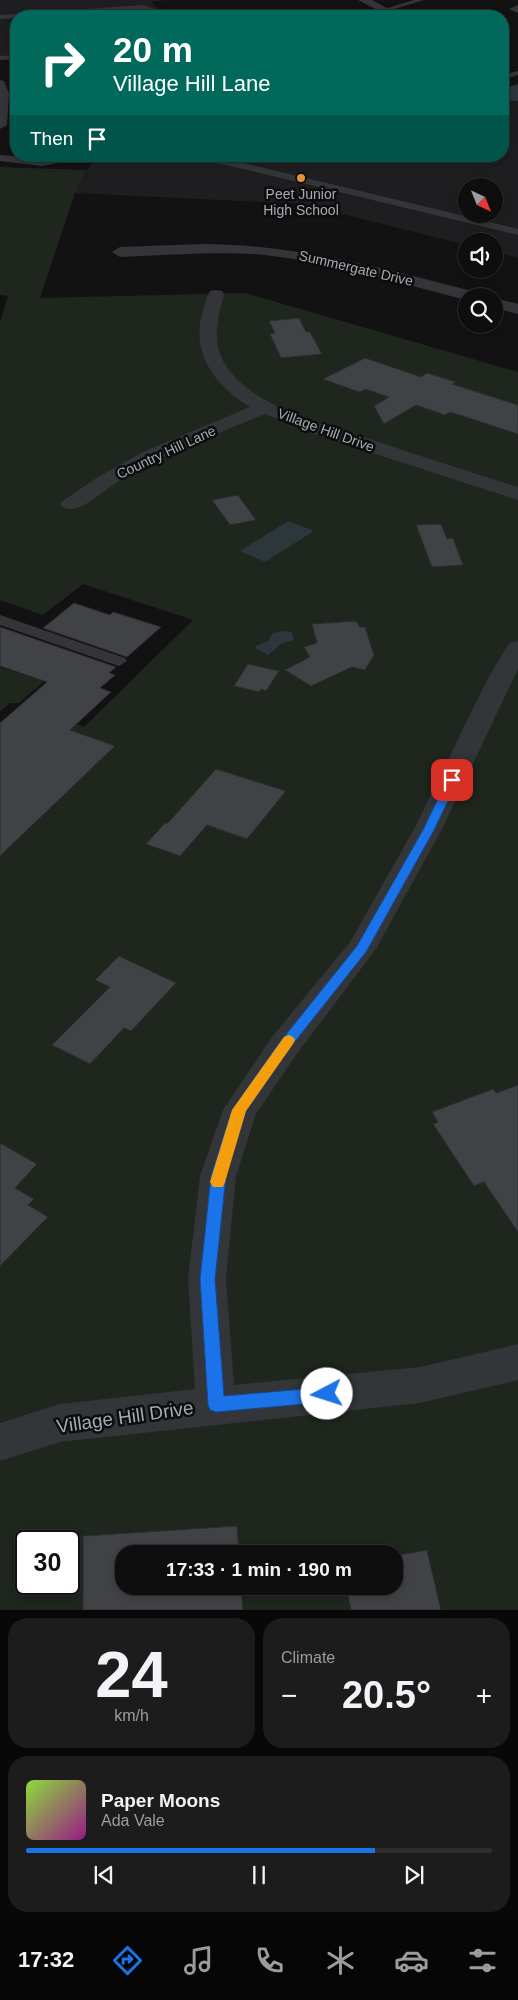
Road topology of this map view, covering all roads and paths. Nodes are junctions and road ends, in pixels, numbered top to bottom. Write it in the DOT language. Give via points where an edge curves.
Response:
graph roads {
  1 [pos="136,0"];
  2 [pos="363,0"];
  3 [pos="421,0"];
  4 [pos="143,7"];
  5 [pos="518,7"];
  6 [pos="100,10"];
  7 [pos="153,10"];
  8 [pos="381,10"];
  9 [pos="394,10"];
  10 [pos="518,11"];
  11 [pos="0,84"];
  12 [pos="0,125"];
  13 [pos="225,162"];
  14 [pos="518,232"];
  15 [pos="120,252"];
  16 [pos="458,293"];
  17 [pos="216,295"];
  18 [pos="503,305"];
  19 [pos="518,309"];
  20 [pos="266,407"];
  21 [pos="518,494"];
  22 [pos="71,504"];
  23 [pos="0,620"];
  24 [pos="518,648"];
  25 [pos="120,661"];
  26 [pos="518,1362"];
  27 [pos="216,1405"];
  28 [pos="0,1442"];
  1 -- 4 [label="lane"];
  2 -- 8 [label="street"];
  3 -- 9 [label="lane"];
  4 -- 6 [label="lane"];
  4 -- 7 [label="lane"];
  5 -- 10 [label="lane" via="512,9"];
  11 -- 12 [label="street" via="3,92"];
  13 -- 14 [label="lane"];
  15 -- 16 [label="street, Summergate Drive" via="207,248 282,252 346,263"];
  17 -- 20 [label="street, Village Hill Drive" via="207,326 212,359 224,376"];
  18 -- 19 [label="street"];
  20 -- 21 [label="street, Village Hill Drive" via="314,428"];
  20 -- 22 [label="street, Country Hill Lane" via="152,455"];
  23 -- 25 [label="lane"];
  24 -- 27 [label="street" via="499,680 428,830 361,948 284,1046 240,1110 218,1176 208,1279"];
  26 -- 27 [label="street, Village Hill Drive" via="420,1385"];
  27 -- 28 [label="street, Village Hill Drive" via="60,1423"];
}
